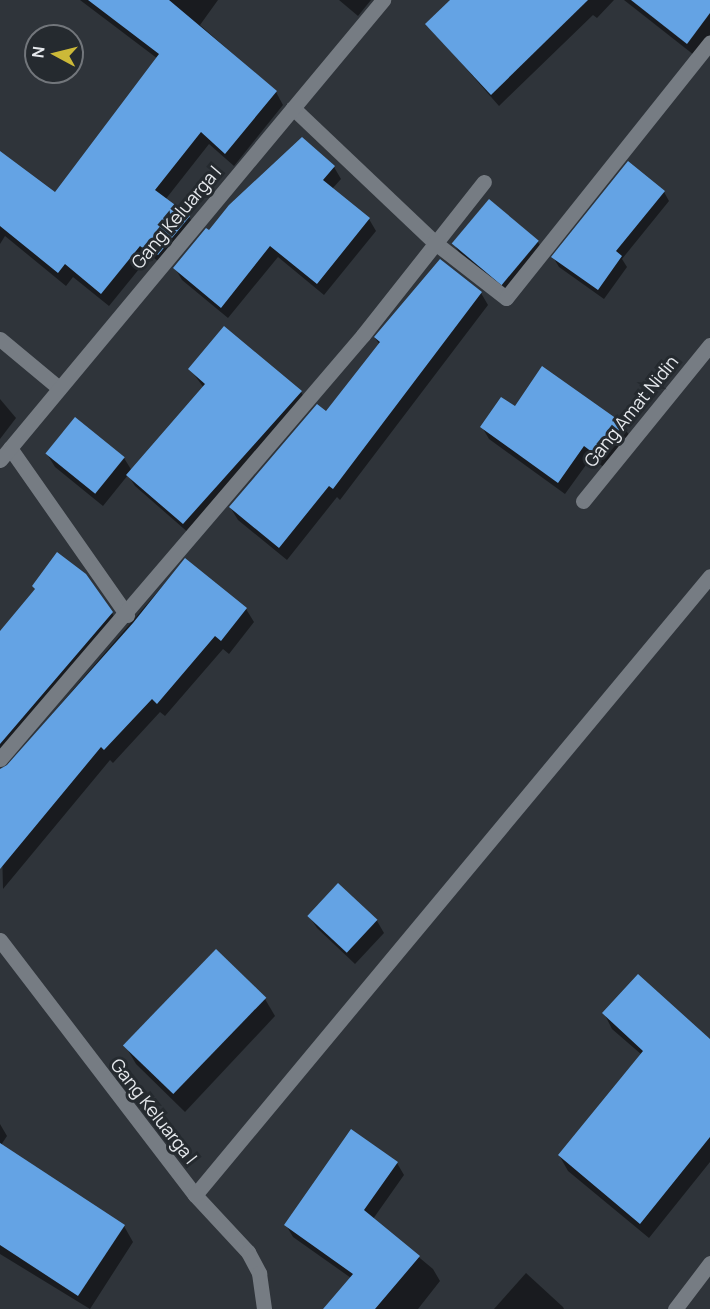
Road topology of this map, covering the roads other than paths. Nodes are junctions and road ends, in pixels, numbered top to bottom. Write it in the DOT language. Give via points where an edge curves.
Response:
graph roads {
  1 [pos="383,0"];
  2 [pos="710,42"];
  3 [pos="293,108"];
  4 [pos="484,182"];
  5 [pos="434,242"];
  6 [pos="0,339"];
  7 [pos="710,345"];
  8 [pos="59,388"];
  9 [pos="5,454"];
  10 [pos="583,501"];
  11 [pos="710,576"];
  12 [pos="127,615"];
  13 [pos="0,759"];
  14 [pos="0,940"];
  15 [pos="195,1195"];
  16 [pos="710,1263"];
  17 [pos="264,1309"];
  18 [pos="675,1309"];
  1 -- 3 [label="street, Gang Keluarga I"];
  2 -- 5 [label="street" via="506,298"];
  3 -- 5 [label="street"];
  3 -- 8 [label="street, Gang Keluarga I"];
  4 -- 5 [label="street"];
  5 -- 12 [label="street" via="363,335"];
  6 -- 8 [label="street"];
  7 -- 10 [label="street, Gang Amat Nidin"];
  8 -- 9 [label="street, Gang Keluarga I"];
  9 -- 12 [label="street"];
  11 -- 15 [label="street"];
  12 -- 13 [label="street"];
  14 -- 15 [label="street, Gang Keluarga I"];
  15 -- 17 [label="street, Gang Keluarga I" via="248,1252 259,1273"];
  16 -- 18 [label="street"];
}
